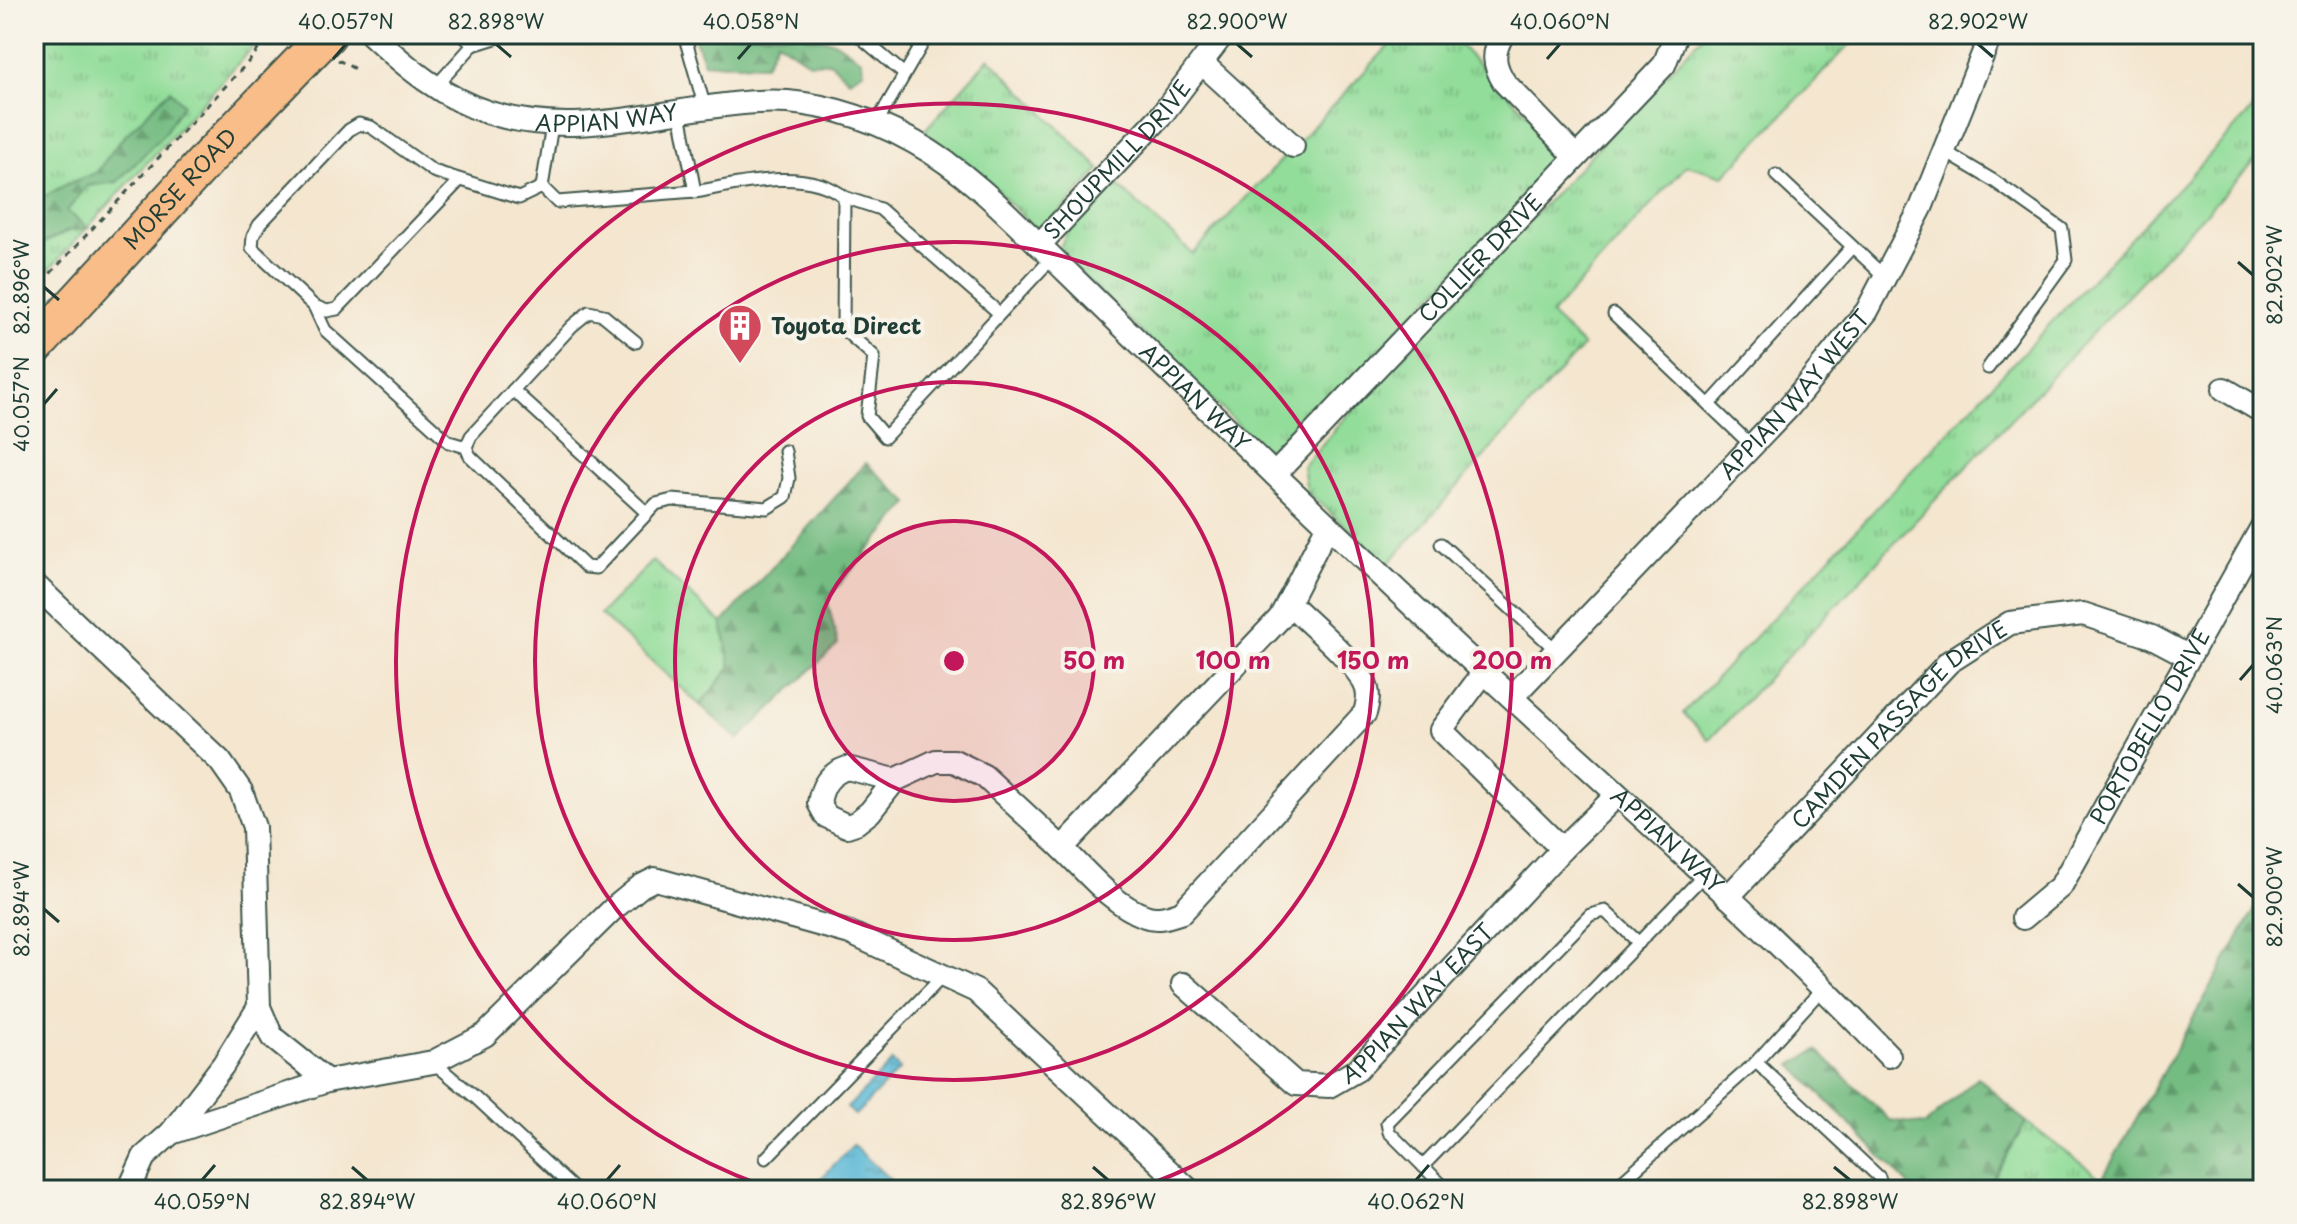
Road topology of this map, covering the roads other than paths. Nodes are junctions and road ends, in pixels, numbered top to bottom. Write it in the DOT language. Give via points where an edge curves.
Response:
graph roads {
  1 [pos="328,34"];
  2 [pos="371,34"];
  3 [pos="462,34"];
  4 [pos="508,34"];
  5 [pos="684,34"];
  6 [pos="857,34"];
  7 [pos="928,34"];
  8 [pos="1223,34"];
  9 [pos="1503,34"];
  10 [pos="1676,34"];
  11 [pos="1991,34"];
  12 [pos="473,45"];
  13 [pos="1203,64"];
  14 [pos="904,74"];
  15 [pos="435,87"];
  16 [pos="705,108"];
  17 [pos="680,113"];
  18 [pos="876,124"];
  19 [pos="552,125"];
  20 [pos="1293,146"];
  21 [pos="1944,151"];
  22 [pos="1576,157"];
  23 [pos="1776,175"];
  24 [pos="460,180"];
  25 [pos="542,187"];
  26 [pos="695,191"];
  27 [pos="844,197"];
  28 [pos="1852,247"];
  29 [pos="1046,252"];
  30 [pos="1885,277"];
  31 [pos="314,306"];
  32 [pos="999,313"];
  33 [pos="1614,314"];
  34 [pos="636,342"];
  35 [pos="34,348"];
  36 [pos="1988,368"];
  37 [pos="2224,389"];
  38 [pos="513,390"];
  39 [pos="1709,405"];
  40 [pos="2263,412"];
  41 [pos="1752,446"];
  42 [pos="466,447"];
  43 [pos="785,451"];
  44 [pos="1275,474"];
  45 [pos="647,513"];
  46 [pos="1328,525"];
  47 [pos="2263,525"];
  48 [pos="1441,544"];
  49 [pos="34,584"];
  50 [pos="1288,602"];
  51 [pos="1557,651"];
  52 [pos="2188,656"];
  53 [pos="1484,672"];
  54 [pos="1512,697"];
  55 [pos="895,780"];
  56 [pos="1617,795"];
  57 [pos="1062,848"];
  58 [pos="1562,849"];
  59 [pos="1704,875"];
  60 [pos="1728,897"];
  61 [pos="2023,918"];
  62 [pos="1639,943"];
  63 [pos="943,976"];
  64 [pos="1183,984"];
  65 [pos="1823,988"];
  66 [pos="259,1007"];
  67 [pos="1889,1056"];
  68 [pos="433,1062"];
  69 [pos="1756,1062"];
  70 [pos="327,1081"];
  71 [pos="171,1133"];
  72 [pos="766,1158"];
  73 [pos="1423,1166"];
  74 [pos="1614,1189"];
  75 [pos="129,1190"];
  76 [pos="575,1190"];
  77 [pos="1189,1190"];
  78 [pos="1447,1190"];
  79 [pos="1883,1190"];
  1 -- 35 [label="main road, MORSE ROAD"];
  2 -- 15 [label="street, APPIAN WAY"];
  3 -- 12 [label="lane"];
  4 -- 12 [label="lane"];
  5 -- 16 [label="lane"];
  6 -- 14 [label="lane"];
  7 -- 14 [label="lane"];
  8 -- 13 [label="street, SHOUPMILL DRIVE"];
  9 -- 22 [label="street" via="1494,50 1495,67"];
  10 -- 22 [label="street, COLLIER DRIVE" via="1664,65"];
  11 -- 21 [label="street, APPIAN WAY WEST"];
  12 -- 15 [label="lane"];
  13 -- 20 [label="street"];
  13 -- 29 [label="street, SHOUPMILL DRIVE"];
  14 -- 18 [label="lane"];
  15 -- 19 [label="street, APPIAN WAY" via="492,114"];
  16 -- 17 [label="street, APPIAN WAY"];
  16 -- 18 [label="street, APPIAN WAY" via="797,102"];
  17 -- 19 [label="street, APPIAN WAY" via="617,123"];
  17 -- 26 [label="lane"];
  18 -- 29 [label="street, APPIAN WAY" via="947,164"];
  19 -- 25 [label="lane"];
  21 -- 30 [label="street, APPIAN WAY WEST"];
  21 -- 36 [label="lane" via="2062,229 2066,260"];
  22 -- 44 [label="street, COLLIER DRIVE"];
  23 -- 28 [label="lane"];
  24 -- 25 [label="lane" via="519,198"];
  24 -- 31 [label="lane" via="337,309"];
  24 -- 31 [label="lane" via="433,171 371,127 359,124 349,130 253,236 252,248"];
  25 -- 26 [label="lane" via="557,202"];
  26 -- 27 [label="lane" via="793,180 832,187"];
  27 -- 32 [label="lane" via="880,209"];
  27 -- 32 [label="lane" via="843,329 874,356 867,416 885,437"];
  28 -- 30 [label="lane"];
  28 -- 39 [label="lane"];
  29 -- 32 [label="lane"];
  29 -- 44 [label="street, APPIAN WAY"];
  30 -- 41 [label="street, APPIAN WAY WEST" via="1867,311"];
  31 -- 42 [label="lane" via="325,330 449,442"];
  33 -- 39 [label="lane"];
  34 -- 38 [label="lane" via="603,315 589,312"];
  37 -- 40 [label="street"];
  38 -- 42 [label="lane"];
  38 -- 45 [label="lane"];
  39 -- 41 [label="lane"];
  41 -- 51 [label="street, APPIAN WAY WEST"];
  42 -- 45 [label="lane" via="586,567 596,568"];
  43 -- 45 [label="lane" via="785,497 767,508 672,500"];
  44 -- 46 [label="street, APPIAN WAY"];
  46 -- 50 [label="street"];
  46 -- 53 [label="street, APPIAN WAY"];
  47 -- 52 [label="street, PORTOBELLO DRIVE"];
  48 -- 51 [label="lane"];
  49 -- 66 [label="street" via="220,761 241,791 254,827"];
  50 -- 57 [label="street" via="1280,618"];
  50 -- 57 [label="street" via="1354,668 1369,700 1365,713 1182,912 1146,917 1120,901"];
  51 -- 54 [label="street, APPIAN WAY WEST"];
  52 -- 60 [label="street, CAMDEN PASSAGE DRIVE" via="2152,637 2083,614 2010,623 1949,662"];
  52 -- 61 [label="street, PORTOBELLO DRIVE" via="2061,886"];
  53 -- 54 [label="street, APPIAN WAY"];
  53 -- 58 [label="street" via="1441,730"];
  54 -- 56 [label="street, APPIAN WAY"];
  55 -- 57 [label="street" via="936,761 969,767"];
  56 -- 58 [label="street, APPIAN WAY EAST"];
  56 -- 59 [label="street, APPIAN WAY"];
  58 -- 64 [label="street, APPIAN WAY EAST" via="1357,1070 1329,1086 1296,1084"];
  59 -- 60 [label="street, APPIAN WAY"];
  59 -- 62 [label="lane"];
  60 -- 65 [label="street, APPIAN WAY"];
  62 -- 73 [label="lane"];
  62 -- 73 [label="lane" via="1605,911 1590,915 1387,1123 1389,1132"];
  63 -- 68 [label="street" via="850,933 655,879 613,909 485,1035"];
  63 -- 72 [label="lane"];
  63 -- 77 [label="street" via="976,991"];
  65 -- 67 [label="street, APPIAN WAY"];
  65 -- 69 [label="lane"];
  66 -- 70 [label="street" via="272,1037"];
  66 -- 71 [label="street"];
  68 -- 70 [label="street"];
  68 -- 76 [label="lane"];
  69 -- 74 [label="lane"];
  69 -- 79 [label="lane" via="1879,1177"];
  70 -- 71 [label="street"];
  71 -- 75 [label="street" via="144,1157"];
  73 -- 78 [label="lane"];
}
